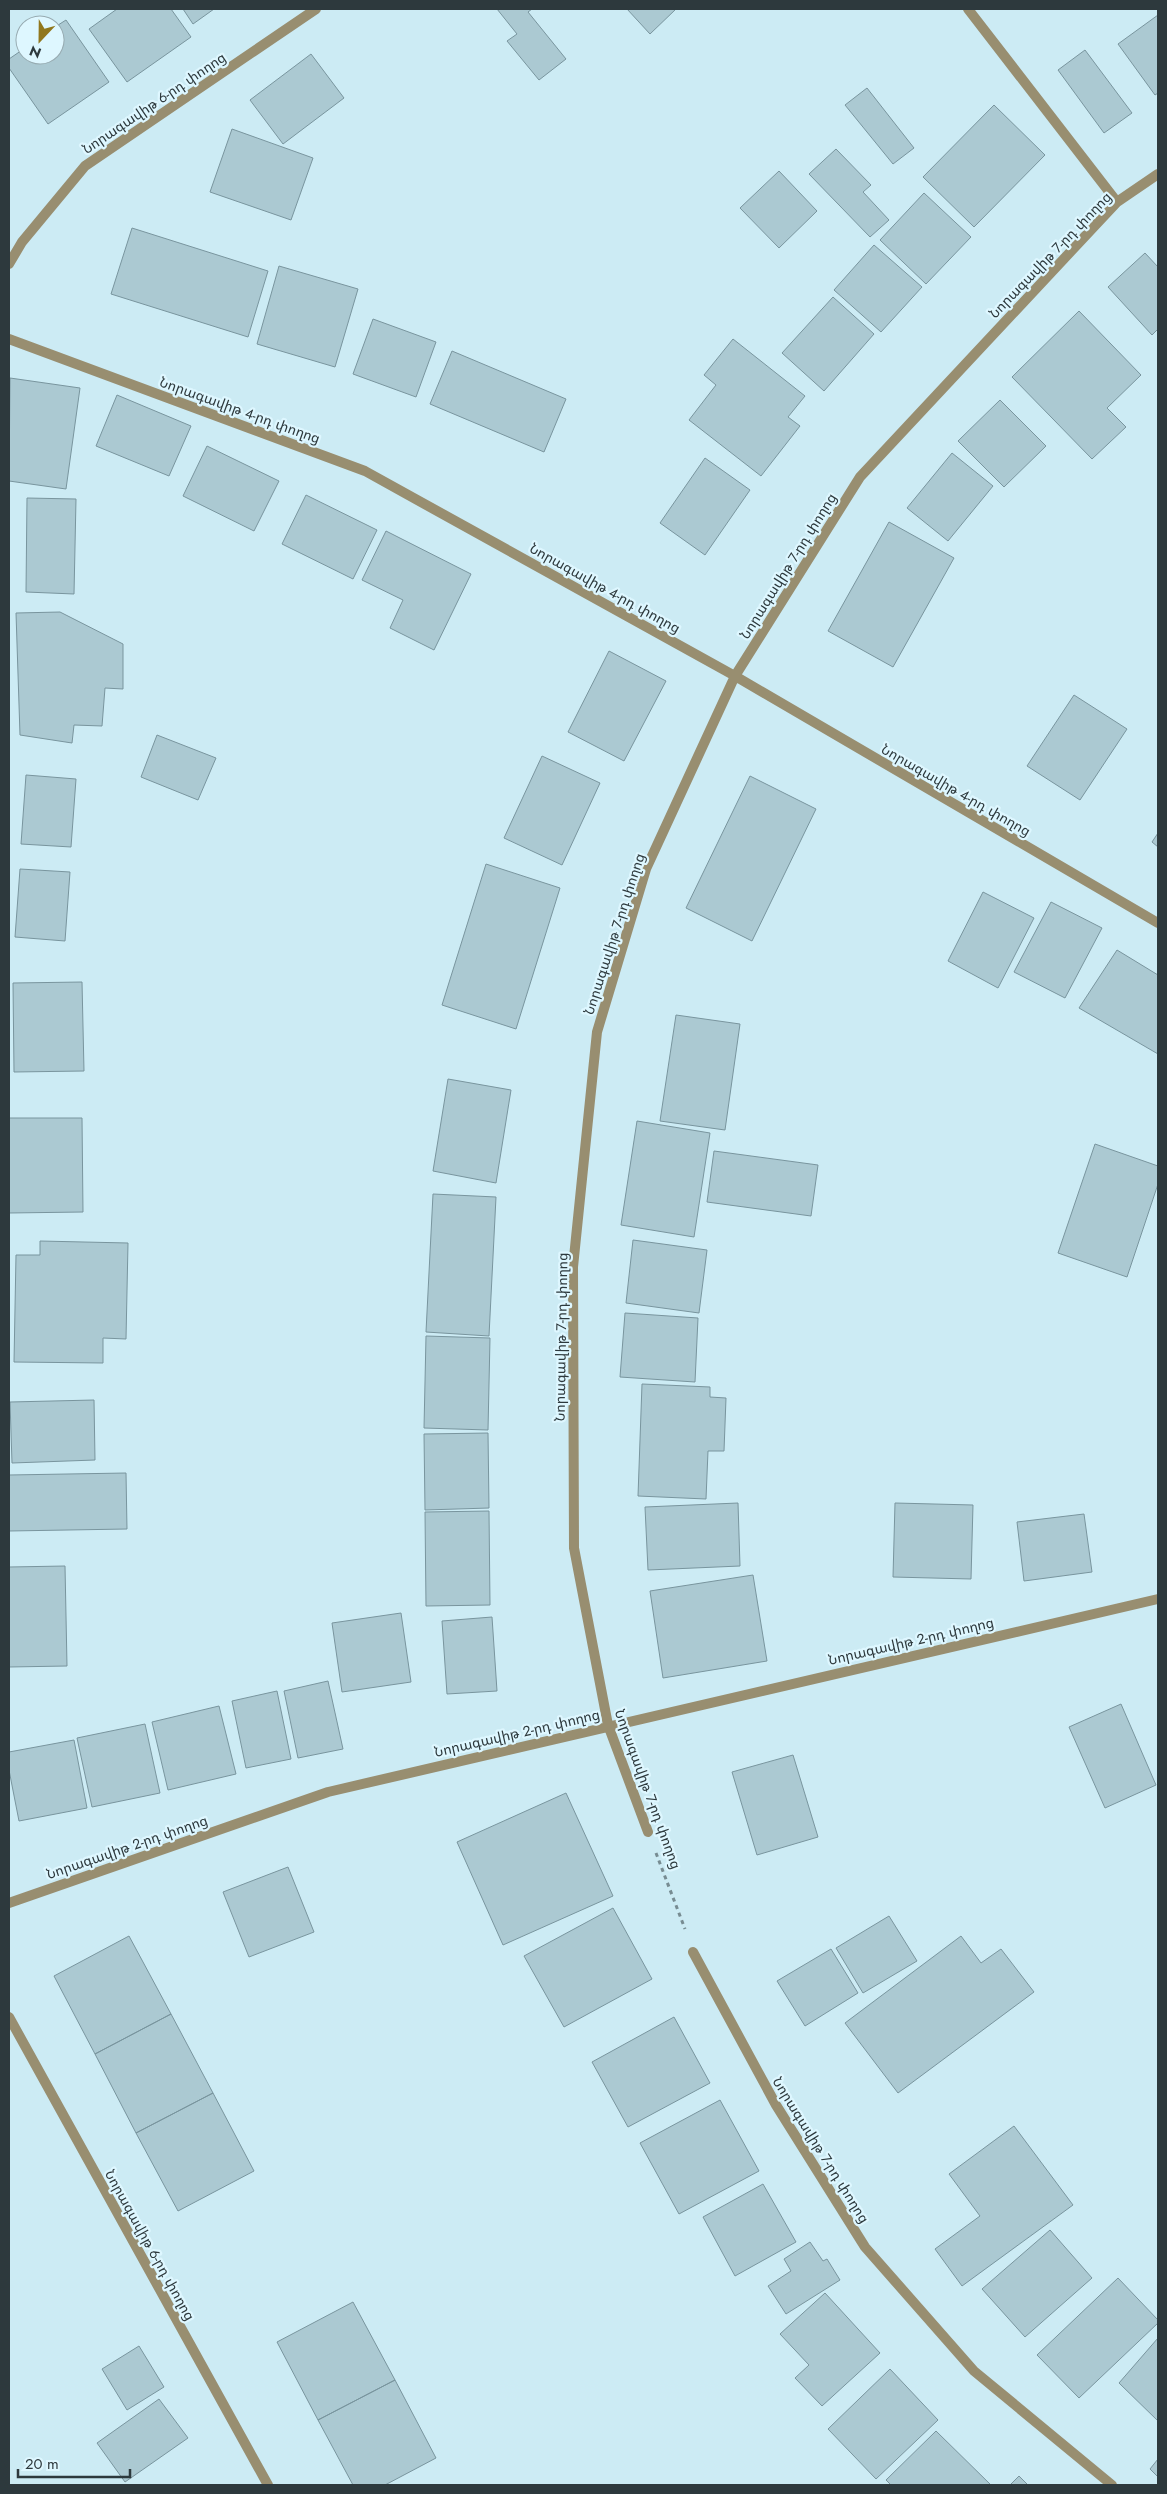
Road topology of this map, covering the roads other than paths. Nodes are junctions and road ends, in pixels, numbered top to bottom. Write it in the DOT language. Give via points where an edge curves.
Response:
graph roads {
  1 [pos="316,9"];
  2 [pos="968,9"];
  3 [pos="1158,174"];
  4 [pos="1117,202"];
  5 [pos="9,264"];
  6 [pos="9,339"];
  7 [pos="735,676"];
  8 [pos="1158,923"];
  9 [pos="1158,1599"];
  10 [pos="608,1725"];
  11 [pos="648,1832"];
  12 [pos="9,1903"];
  13 [pos="693,1952"];
  14 [pos="9,2017"];
  15 [pos="268,2485"];
  16 [pos="1112,2485"];
  1 -- 5 [label="street, Նորագավիթ 6-րդ փողոց" via="85,166 22,242"];
  2 -- 4 [label="street"];
  3 -- 4 [label="street, Նորագավիթ 7-րդ փողոց"];
  4 -- 7 [label="street, Նորագավիթ 7-րդ փողոց" via="860,477"];
  6 -- 7 [label="street, Նորագավիթ 4-րդ փողոց" via="366,471"];
  7 -- 8 [label="street, Նորագավիթ 4-րդ փողոց"];
  7 -- 10 [label="street, Նորագավիթ 7-րդ փողոց" via="646,869 597,1032 573,1267 574,1548"];
  9 -- 10 [label="street, Նորագավիթ 2-րդ փողոց"];
  10 -- 11 [label="street, Նորագավիթ 7-րդ փողոց"];
  10 -- 12 [label="street, Նորագավիթ 2-րդ փողոց" via="328,1792"];
  13 -- 16 [label="street, Նորագավիթ 7-րդ փողոց" via="776,2105 865,2247 974,2371"];
  14 -- 15 [label="street, Նորագավիթ 6-րդ փողոց"];
}
